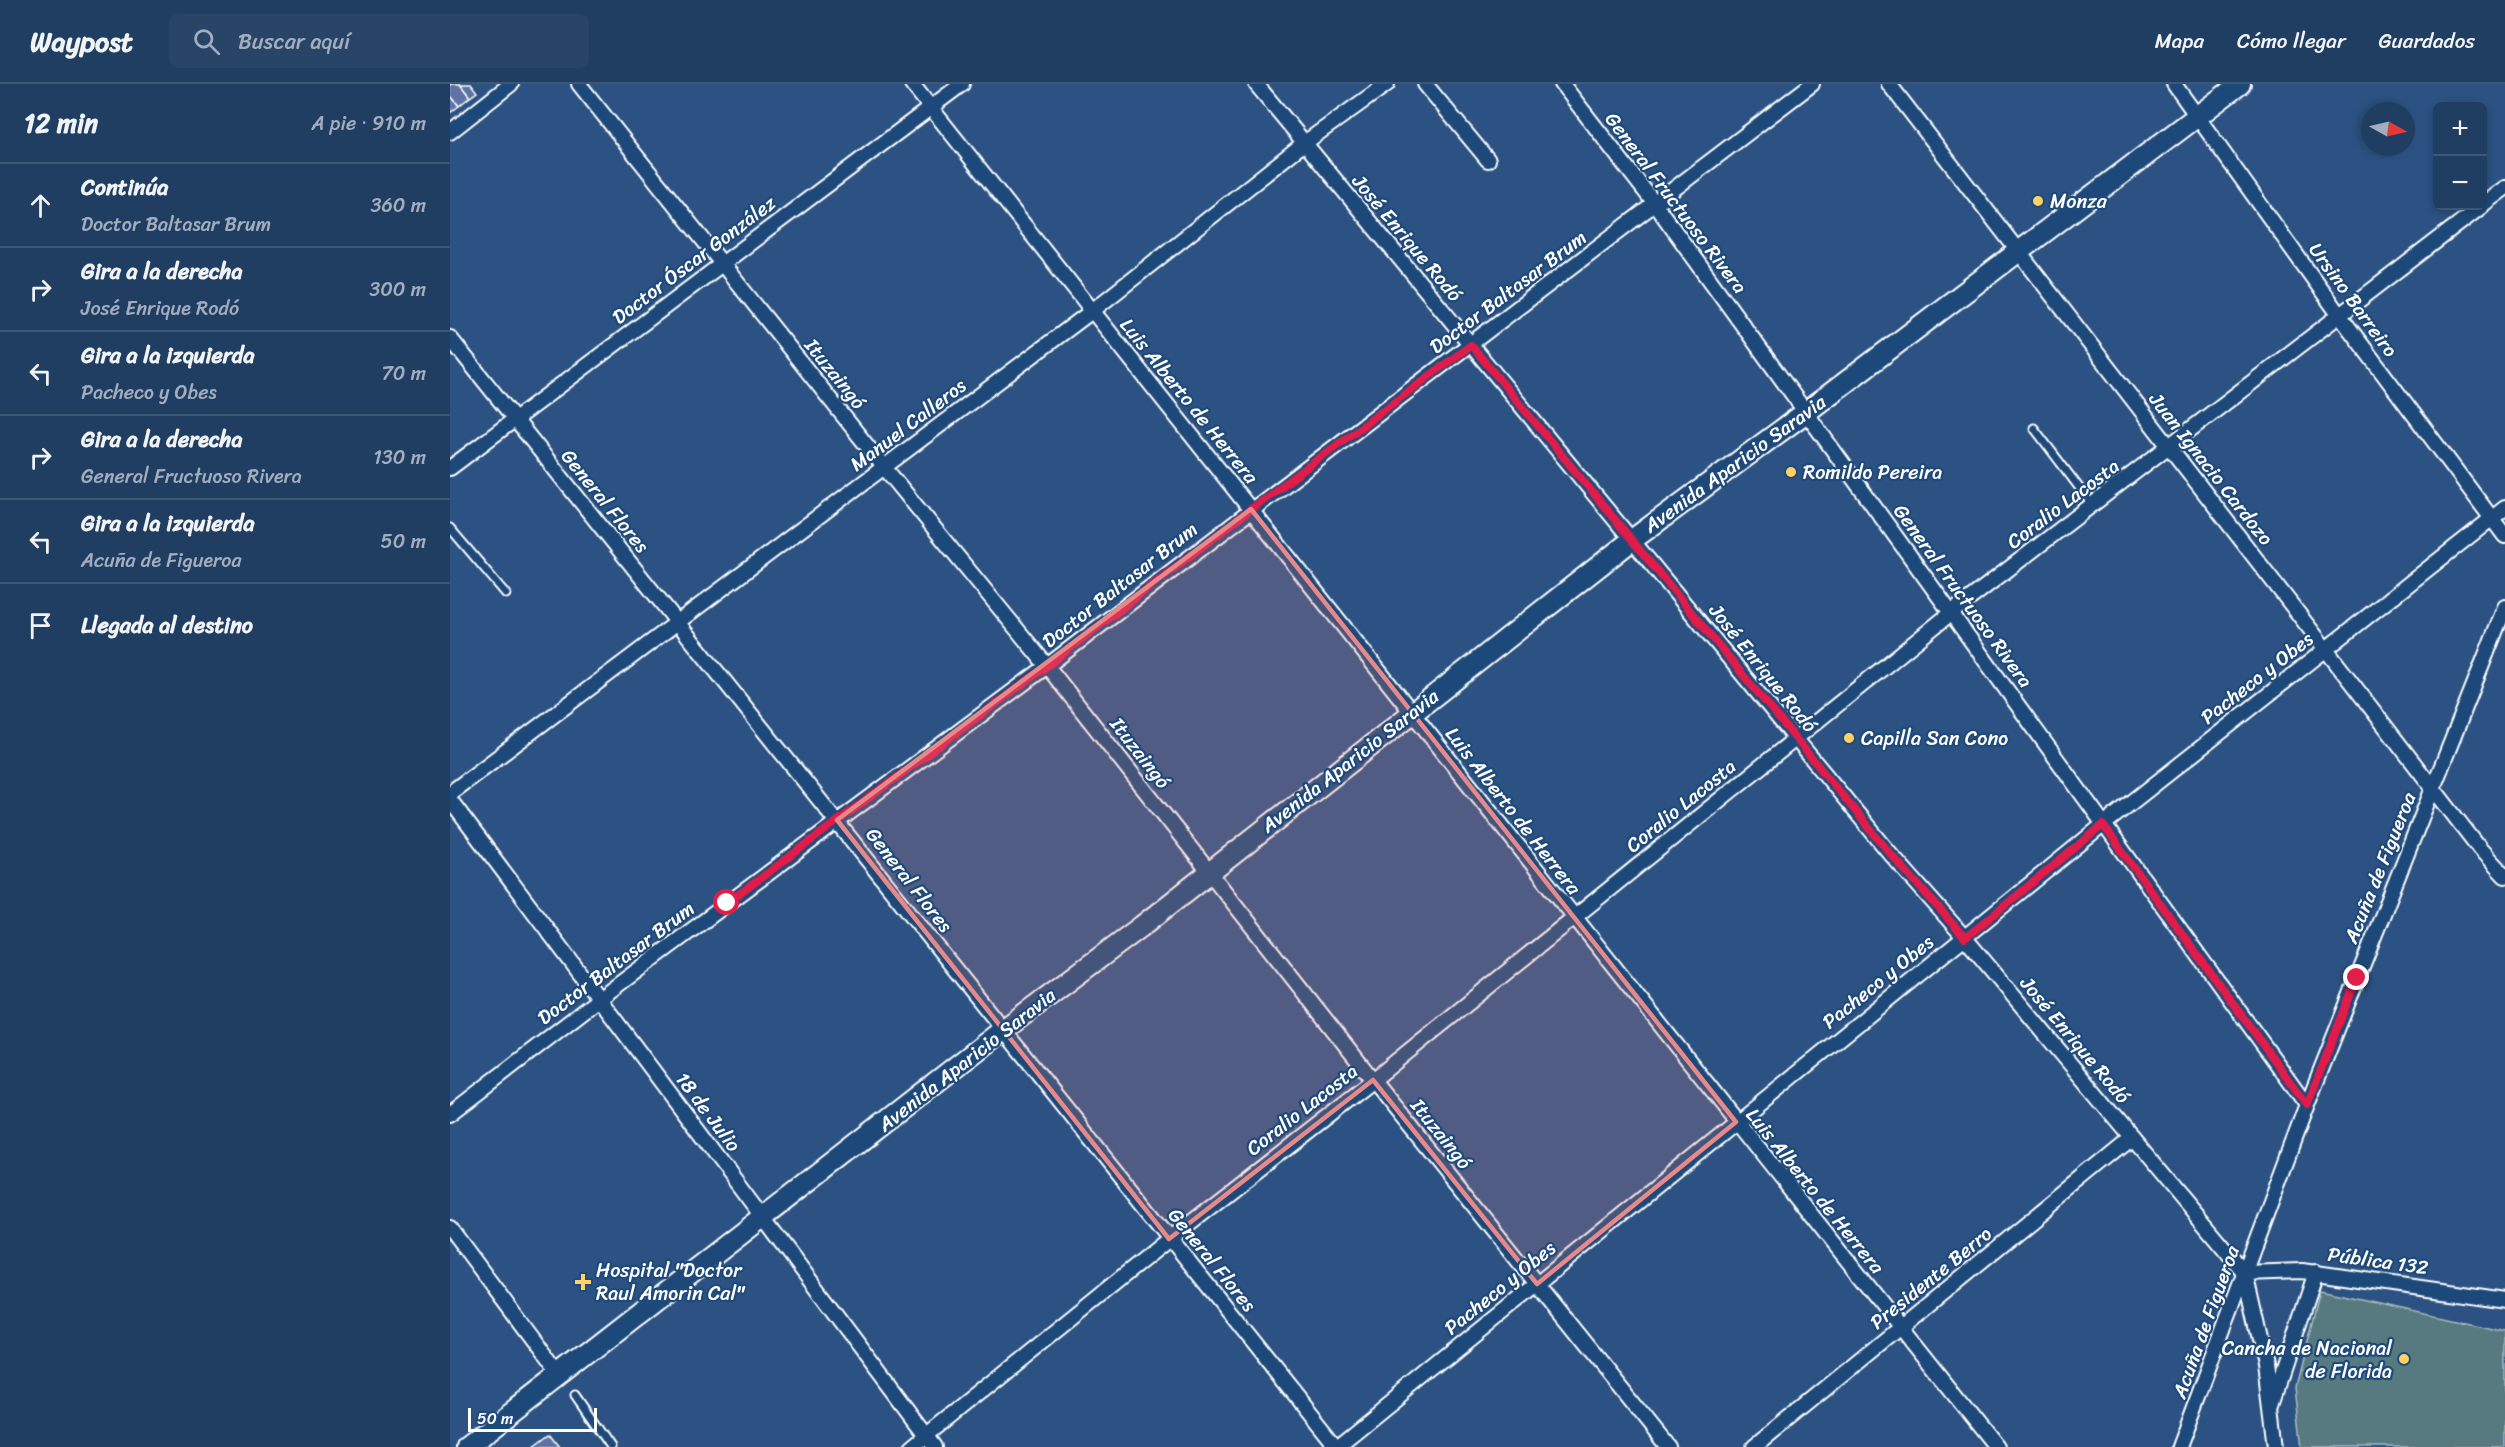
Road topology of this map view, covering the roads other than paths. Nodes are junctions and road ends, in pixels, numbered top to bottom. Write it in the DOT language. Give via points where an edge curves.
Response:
graph roads {
  1 [pos="512,84"];
  2 [pos="579,84"];
  3 [pos="912,84"];
  4 [pos="962,84"];
  5 [pos="1256,84"];
  6 [pos="1387,84"];
  7 [pos="1425,84"];
  8 [pos="1562,84"];
  9 [pos="1812,84"];
  10 [pos="1888,84"];
  11 [pos="2174,84"];
  12 [pos="2240,84"];
  13 [pos="931,107"];
  14 [pos="2198,117"];
  15 [pos="450,132"];
  16 [pos="1303,144"];
  17 [pos="1488,160"];
  18 [pos="2505,188"];
  19 [pos="2487,201"];
  20 [pos="1655,204"];
  21 [pos="2476,210"];
  22 [pos="2017,251"];
  23 [pos="722,264"];
  24 [pos="1092,311"];
  25 [pos="2340,316"];
  26 [pos="450,339"];
  27 [pos="1471,345"];
  28 [pos="1805,413"];
  29 [pos="514,419"];
  30 [pos="2034,428"];
  31 [pos="2169,448"];
  32 [pos="884,467"];
  33 [pos="450,468"];
  34 [pos="2093,506"];
  35 [pos="2505,508"];
  36 [pos="1251,509"];
  37 [pos="2491,520"];
  38 [pos="450,528"];
  39 [pos="2505,536"];
  40 [pos="1632,540"];
  41 [pos="506,594"];
  42 [pos="2505,608"];
  43 [pos="1951,613"];
  44 [pos="678,623"];
  45 [pos="2326,648"];
  46 [pos="1047,666"];
  47 [pos="1411,713"];
  48 [pos="1796,739"];
  49 [pos="2433,787"];
  50 [pos="450,793"];
  51 [pos="450,800"];
  52 [pos="837,820"];
  53 [pos="2103,825"];
  54 [pos="1208,872"];
  55 [pos="2505,876"];
  56 [pos="1573,919"];
  57 [pos="1965,938"];
  58 [pos="599,999"];
  59 [pos="1003,1030"];
  60 [pos="1373,1080"];
  61 [pos="2307,1105"];
  62 [pos="450,1114"];
  63 [pos="1736,1122"];
  64 [pos="2132,1138"];
  65 [pos="764,1217"];
  66 [pos="450,1228"];
  67 [pos="1169,1239"];
  68 [pos="2316,1272"];
  69 [pos="2244,1273"];
  70 [pos="1537,1284"];
  71 [pos="2505,1300"];
  72 [pos="1900,1329"];
  73 [pos="559,1375"];
  74 [pos="575,1395"];
  75 [pos="2271,1409"];
  76 [pos="931,1443"];
  77 [pos="467,1447"];
  78 [pos="611,1447"];
  79 [pos="912,1447"];
  80 [pos="1336,1447"];
  81 [pos="1668,1447"];
  82 [pos="1754,1447"];
  83 [pos="1996,1447"];
  84 [pos="2180,1447"];
  85 [pos="2276,1447"];
  1 -- 15 [label="street"];
  2 -- 23 [label="street, Ituzaingó"];
  3 -- 13 [label="street, Luis Alberto de Herrera"];
  4 -- 13 [label="street, Doctor Óscar González"];
  5 -- 16 [label="street, José Enrique Rodó"];
  6 -- 16 [label="street, Manuel Calleros"];
  7 -- 17 [label="street"];
  8 -- 20 [label="street, General Fructuoso Rivera"];
  9 -- 20 [label="street, Doctor Baltasar Brum"];
  10 -- 22 [label="street, Juan Ignacio Cardozo"];
  11 -- 14 [label="street, Ursino Barreiro"];
  12 -- 14 [label="street, Avenida Aparicio Saravia"];
  13 -- 23 [label="street, Doctor Óscar González"];
  13 -- 24 [label="street, Luis Alberto de Herrera"];
  14 -- 22 [label="street, Avenida Aparicio Saravia"];
  14 -- 25 [label="street, Ursino Barreiro"];
  16 -- 24 [label="street, Manuel Calleros"];
  16 -- 27 [label="street, José Enrique Rodó"];
  18 -- 19 [label="street, Coralio Lacosta"];
  20 -- 27 [label="street, Doctor Baltasar Brum"];
  20 -- 28 [label="street, General Fructuoso Rivera"];
  21 -- 25 [label="street, Coralio Lacosta"];
  22 -- 28 [label="street, Avenida Aparicio Saravia"];
  22 -- 31 [label="street, Juan Ignacio Cardozo"];
  23 -- 29 [label="street, Doctor Óscar González"];
  23 -- 32 [label="street, Ituzaingó"];
  24 -- 32 [label="street, Manuel Calleros"];
  24 -- 36 [label="street, Luis Alberto de Herrera"];
  25 -- 31 [label="street, Coralio Lacosta"];
  25 -- 37 [label="street, Ursino Barreiro"];
  26 -- 29 [label="street, General Flores"];
  27 -- 36 [label="street, Doctor Baltasar Brum"];
  27 -- 40 [label="street, José Enrique Rodó"];
  28 -- 40 [label="street, Avenida Aparicio Saravia"];
  28 -- 43 [label="street, General Fructuoso Rivera"];
  29 -- 33 [label="street, Doctor Óscar González"];
  29 -- 44 [label="street, General Flores"];
  30 -- 34 [label="lane"];
  31 -- 34 [label="street, Coralio Lacosta"];
  31 -- 45 [label="street, Juan Ignacio Cardozo"];
  32 -- 44 [label="street, Manuel Calleros"];
  32 -- 46 [label="street, Ituzaingó"];
  34 -- 43 [label="street, Coralio Lacosta"];
  35 -- 37 [label="street, Pacheco y Obes"];
  36 -- 46 [label="street, Doctor Baltasar Brum"];
  36 -- 47 [label="street, Luis Alberto de Herrera"];
  37 -- 39 [label="street, Ursino Barreiro"];
  37 -- 45 [label="street, Pacheco y Obes"];
  38 -- 41 [label="lane"];
  40 -- 47 [label="street, Avenida Aparicio Saravia"];
  40 -- 48 [label="street, José Enrique Rodó"];
  42 -- 49 [label="street, Acuña de Figueroa"];
  43 -- 48 [label="street, Coralio Lacosta"];
  43 -- 53 [label="street, General Fructuoso Rivera"];
  44 -- 50 [label="street, Manuel Calleros"];
  44 -- 52 [label="street, General Flores"];
  45 -- 49 [label="street, Juan Ignacio Cardozo"];
  45 -- 53 [label="street, Pacheco y Obes"];
  46 -- 52 [label="street, Doctor Baltasar Brum"];
  46 -- 54 [label="street, Ituzaingó"];
  47 -- 54 [label="street, Avenida Aparicio Saravia"];
  47 -- 56 [label="street, Luis Alberto de Herrera"];
  48 -- 56 [label="street, Coralio Lacosta"];
  48 -- 57 [label="street, José Enrique Rodó"];
  49 -- 55 [label="street, Juan Ignacio Cardozo"];
  49 -- 61 [label="street, Acuña de Figueroa"];
  51 -- 58 [label="street, 18 de Julio"];
  52 -- 58 [label="street, Doctor Baltasar Brum"];
  52 -- 59 [label="street, General Flores"];
  53 -- 57 [label="street, Pacheco y Obes"];
  53 -- 61 [label="street, General Fructuoso Rivera"];
  54 -- 59 [label="street, Avenida Aparicio Saravia"];
  54 -- 60 [label="street, Ituzaingó"];
  56 -- 60 [label="street, Coralio Lacosta"];
  56 -- 63 [label="street, Luis Alberto de Herrera"];
  57 -- 63 [label="street, Pacheco y Obes"];
  57 -- 64 [label="street, José Enrique Rodó"];
  58 -- 62 [label="street, Doctor Baltasar Brum"];
  58 -- 65 [label="street, 18 de Julio"];
  59 -- 65 [label="street, Avenida Aparicio Saravia"];
  59 -- 67 [label="street, General Flores"];
  60 -- 67 [label="street, Coralio Lacosta"];
  60 -- 70 [label="street, Ituzaingó"];
  61 -- 69 [label="street, Acuña de Figueroa"];
  63 -- 70 [label="street, Pacheco y Obes"];
  63 -- 72 [label="street, Luis Alberto de Herrera"];
  64 -- 69 [label="street, José Enrique Rodó"];
  64 -- 72 [label="street, Presidente Berro"];
  65 -- 73 [label="street, Avenida Aparicio Saravia"];
  65 -- 76 [label="street, 18 de Julio"];
  66 -- 73 [label="street"];
  67 -- 76 [label="street, Coralio Lacosta"];
  67 -- 80 [label="street, General Flores"];
  68 -- 69 [label="street, Pública 132"];
  68 -- 71 [label="street, Pública 132"];
  68 -- 75 [label="street"];
  69 -- 75 [label="street"];
  69 -- 84 [label="street, Acuña de Figueroa"];
  70 -- 80 [label="street, Pacheco y Obes"];
  70 -- 81 [label="street, Ituzaingó"];
  72 -- 82 [label="street, Presidente Berro"];
  72 -- 83 [label="street, Luis Alberto de Herrera"];
  73 -- 77 [label="street, Avenida Aparicio Saravia"];
  74 -- 78 [label="lane"];
  75 -- 85 [label="street"];
  76 -- 79 [label="street, Coralio Lacosta"];
}
